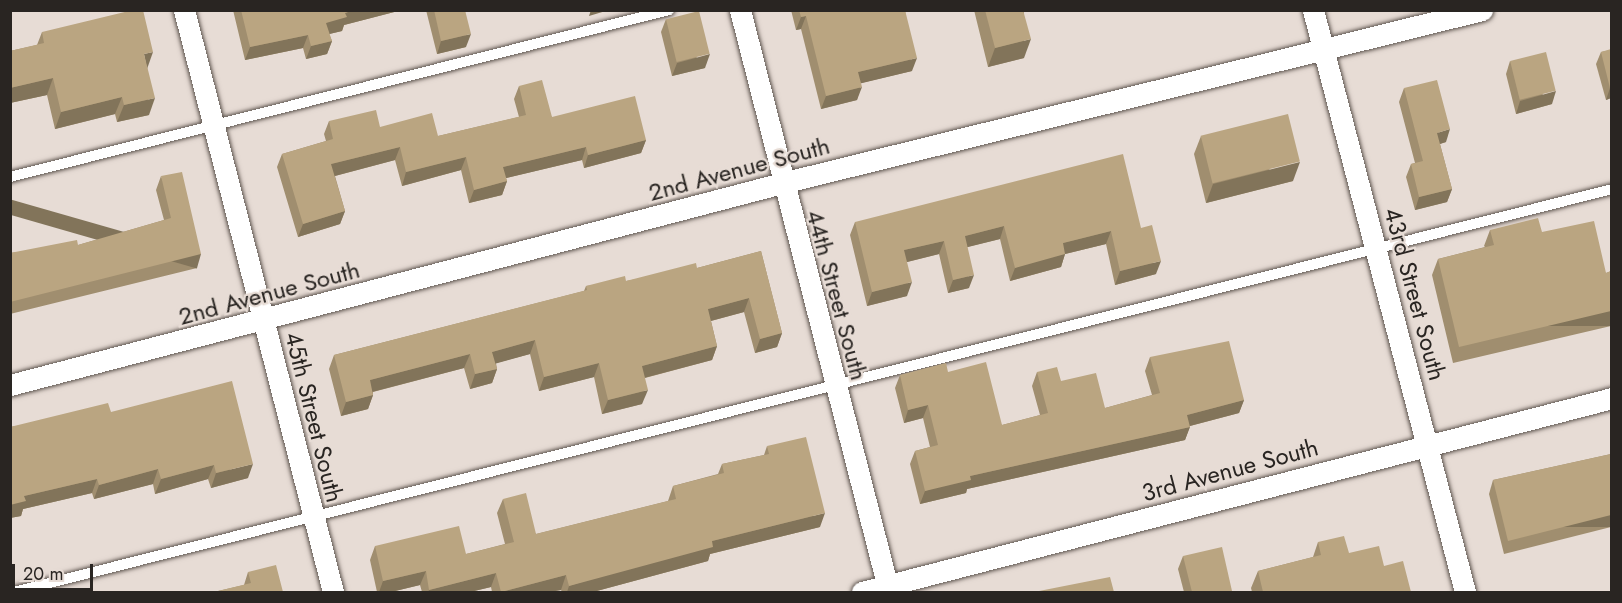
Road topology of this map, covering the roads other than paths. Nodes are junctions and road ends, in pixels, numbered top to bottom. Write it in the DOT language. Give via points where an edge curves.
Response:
graph roads {
  1 [pos="184,10"];
  2 [pos="669,10"];
  3 [pos="740,10"];
  4 [pos="1313,10"];
  5 [pos="1482,10"];
  6 [pos="1323,48"];
  7 [pos="214,126"];
  8 [pos="10,177"];
  9 [pos="782,183"];
  10 [pos="1611,189"];
  11 [pos="1377,248"];
  12 [pos="263,321"];
  13 [pos="10,385"];
  14 [pos="834,385"];
  15 [pos="1611,398"];
  16 [pos="1429,445"];
  17 [pos="314,517"];
  18 [pos="888,589"];
  19 [pos="14,592"];
  20 [pos="333,592"];
  21 [pos="862,592"];
  22 [pos="1465,592"];
  1 -- 7 [label="street, 45th Street South"];
  2 -- 7 [label="lane"];
  3 -- 9 [label="street, 44th Street South"];
  4 -- 6 [label="street, 43rd Street South"];
  5 -- 6 [label="street, 2nd Avenue South"];
  6 -- 9 [label="street, 2nd Avenue South"];
  6 -- 11 [label="street, 43rd Street South"];
  7 -- 8 [label="lane"];
  7 -- 12 [label="street, 45th Street South"];
  9 -- 12 [label="street, 2nd Avenue South"];
  9 -- 14 [label="street, 44th Street South"];
  10 -- 11 [label="lane"];
  11 -- 14 [label="lane"];
  11 -- 16 [label="street, 43rd Street South"];
  12 -- 13 [label="street, 2nd Avenue South"];
  12 -- 17 [label="street, 45th Street South"];
  14 -- 17 [label="lane"];
  14 -- 18 [label="street, 44th Street South"];
  15 -- 16 [label="street, 3rd Avenue South"];
  16 -- 18 [label="street, 3rd Avenue South"];
  16 -- 22 [label="street, 43rd Street South"];
  17 -- 19 [label="lane"];
  17 -- 20 [label="street, 45th Street South"];
  18 -- 21 [label="street, 3rd Avenue South"];
}
